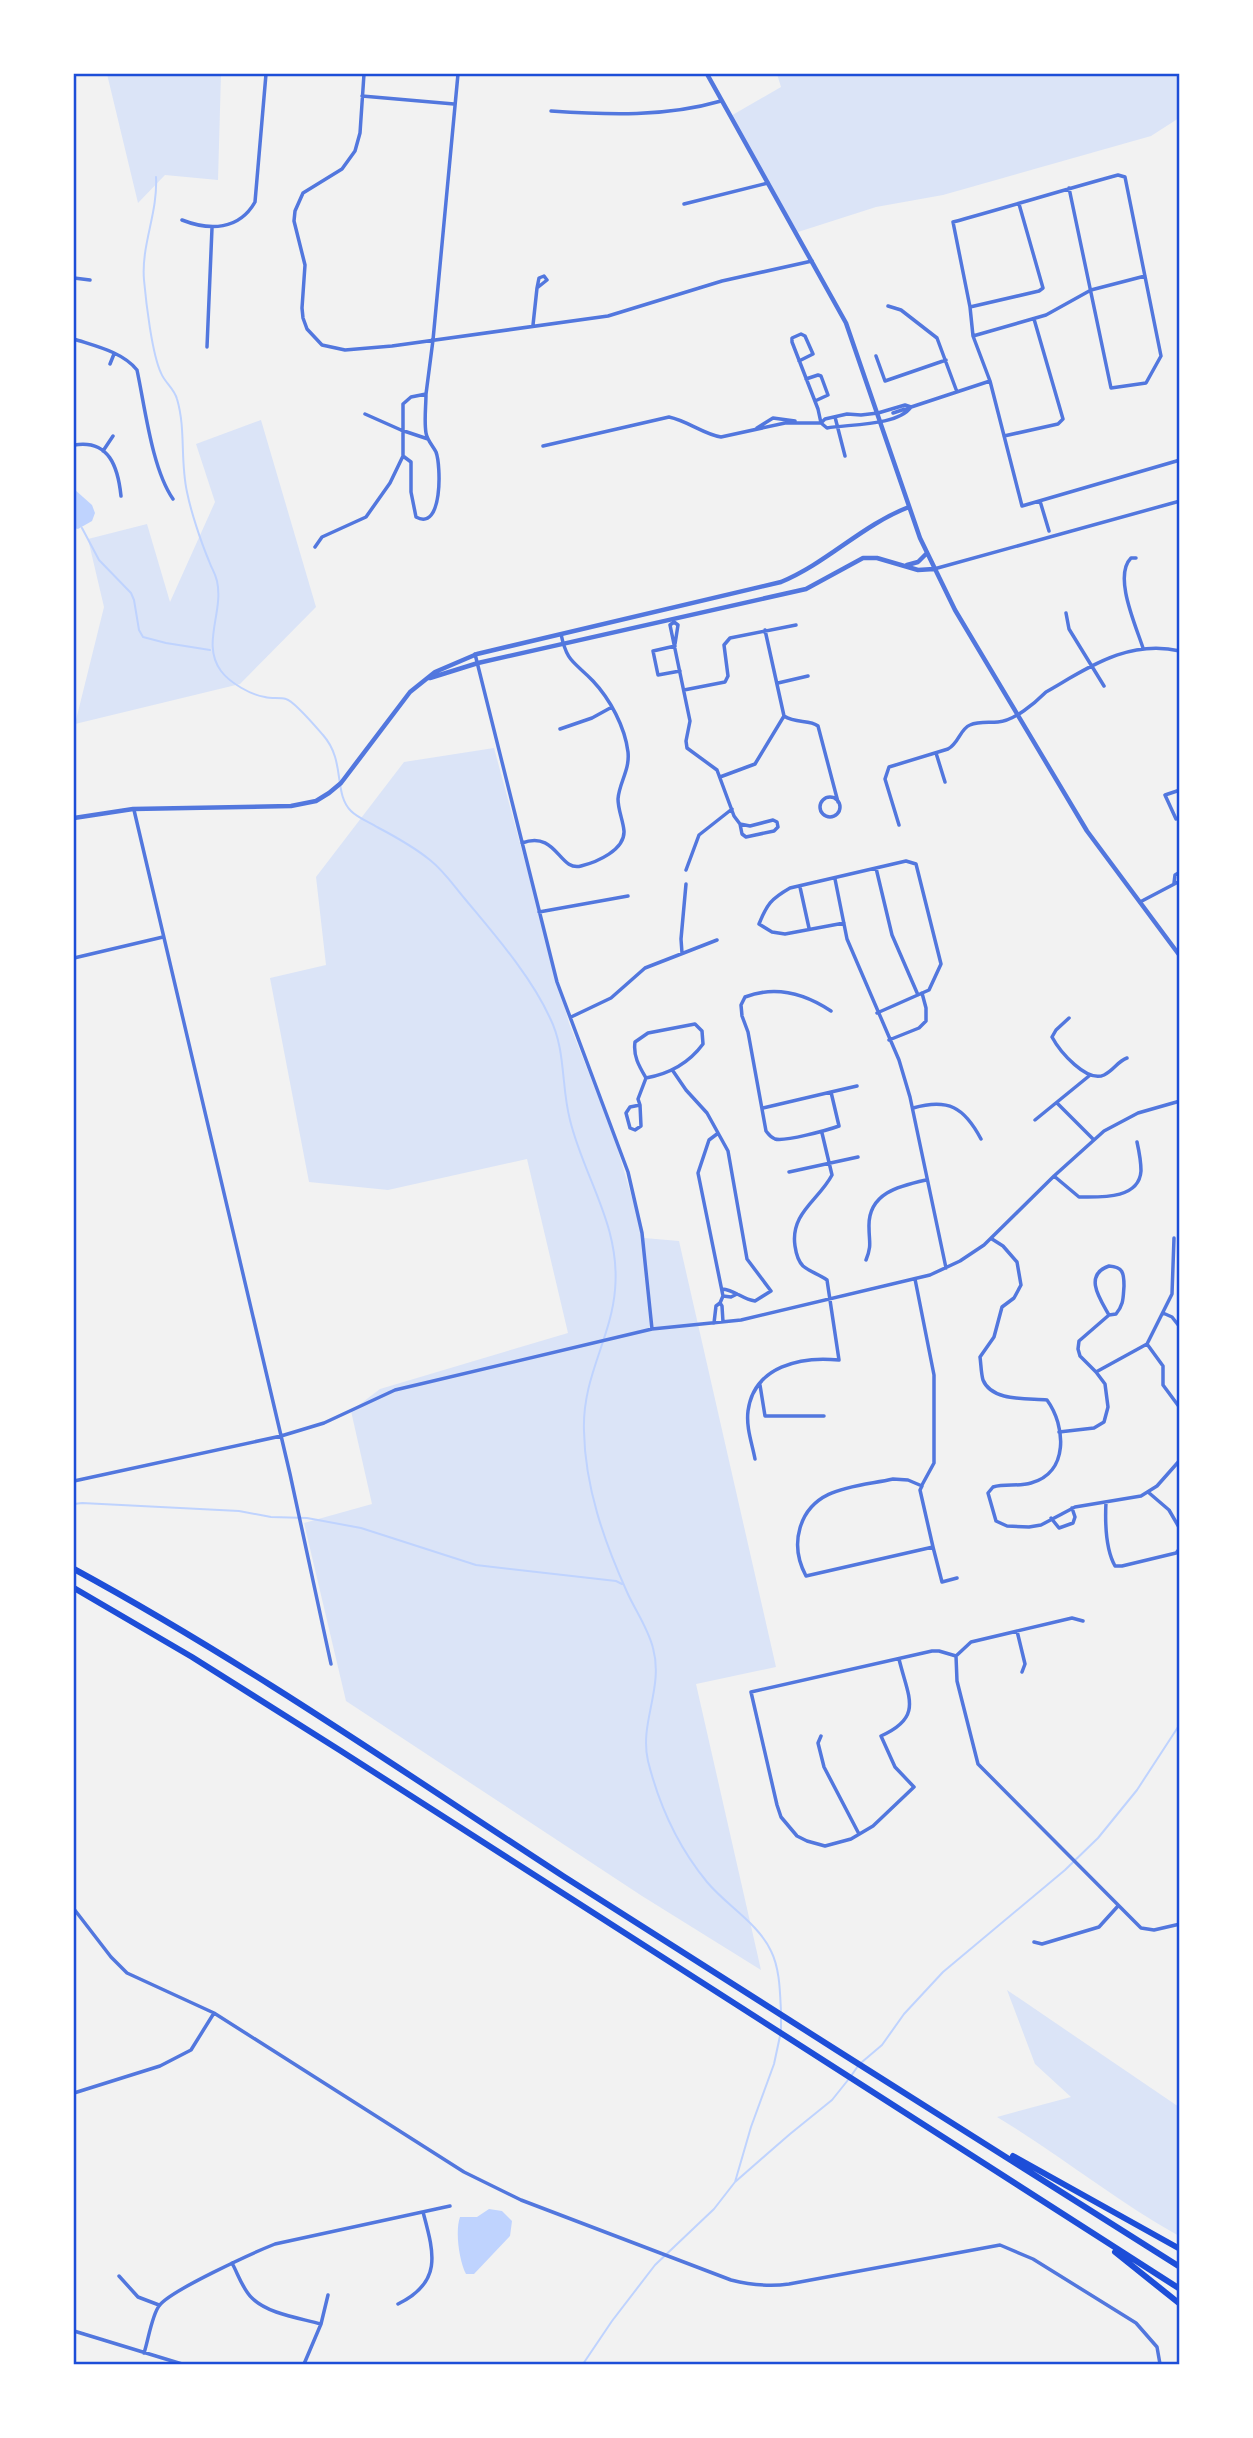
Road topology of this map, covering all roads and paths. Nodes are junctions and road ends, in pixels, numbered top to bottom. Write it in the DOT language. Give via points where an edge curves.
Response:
graph roads {
  1 [pos="267,74"];
  2 [pos="365,74"];
  3 [pos="458,74"];
  4 [pos="707,74"];
  5 [pos="362,96"];
  6 [pos="721,101"];
  7 [pos="454,104"];
  8 [pos="551,111"];
  9 [pos="768,183"];
  10 [pos="1069,188"];
  11 [pos="684,204"];
  12 [pos="1019,204"];
  13 [pos="182,219"];
  14 [pos="212,228"];
  15 [pos="813,261"];
  16 [pos="1145,276"];
  17 [pos="74,278"];
  18 [pos="90,280"];
  19 [pos="537,288"];
  20 [pos="1090,290"];
  21 [pos="888,306"];
  22 [pos="970,307"];
  23 [pos="1034,319"];
  24 [pos="533,325"];
  25 [pos="973,336"];
  26 [pos="74,339"];
  27 [pos="433,340"];
  28 [pos="207,347"];
  29 [pos="114,354"];
  30 [pos="876,356"];
  31 [pos="946,360"];
  32 [pos="799,361"];
  33 [pos="110,364"];
  34 [pos="806,379"];
  35 [pos="990,381"];
  36 [pos="957,392"];
  37 [pos="426,394"];
  38 [pos="815,401"];
  39 [pos="911,407"];
  40 [pos="878,413"];
  41 [pos="893,413"];
  42 [pos="365,414"];
  43 [pos="835,417"];
  44 [pos="881,422"];
  45 [pos="821,424"];
  46 [pos="837,426"];
  47 [pos="401,430"];
  48 [pos="113,436"];
  49 [pos="1004,436"];
  50 [pos="428,439"];
  51 [pos="74,445"];
  52 [pos="543,446"];
  53 [pos="103,451"];
  54 [pos="402,456"];
  55 [pos="845,456"];
  56 [pos="1180,460"];
  57 [pos="121,496"];
  58 [pos="173,499"];
  59 [pos="1040,501"];
  60 [pos="1180,501"];
  61 [pos="909,507"];
  62 [pos="1049,531"];
  63 [pos="315,547"];
  64 [pos="927,553"];
  65 [pos="1136,558"];
  66 [pos="902,566"];
  67 [pos="934,569"];
  68 [pos="1066,613"];
  69 [pos="796,625"];
  70 [pos="765,630"];
  71 [pos="561,634"];
  72 [pos="563,644"];
  73 [pos="675,646"];
  74 [pos="1143,648"];
  75 [pos="1180,651"];
  76 [pos="475,654"];
  77 [pos="478,663"];
  78 [pos="1091,666"];
  79 [pos="680,671"];
  80 [pos="808,676"];
  81 [pos="422,681"];
  82 [pos="778,683"];
  83 [pos="1104,686"];
  84 [pos="684,690"];
  85 [pos="612,707"];
  86 [pos="1017,714"];
  87 [pos="784,716"];
  88 [pos="560,729"];
  89 [pos="936,753"];
  90 [pos="720,777"];
  91 [pos="945,782"];
  92 [pos="1180,790"];
  93 [pos="838,802"];
  94 [pos="133,809"];
  95 [pos="732,809"];
  96 [pos="74,818"];
  97 [pos="1176,819"];
  98 [pos="740,824"];
  99 [pos="899,825"];
  100 [pos="522,843"];
  101 [pos="876,868"];
  102 [pos="687,870"];
  103 [pos="1180,872"];
  104 [pos="835,879"];
  105 [pos="1180,881"];
  106 [pos="1174,883"];
  107 [pos="686,884"];
  108 [pos="800,887"];
  109 [pos="628,896"];
  110 [pos="1140,902"];
  111 [pos="539,912"];
  112 [pos="844,923"];
  113 [pos="809,928"];
  114 [pos="163,937"];
  115 [pos="717,940"];
  116 [pos="682,953"];
  117 [pos="1180,956"];
  118 [pos="74,958"];
  119 [pos="920,994"];
  120 [pos="831,1011"];
  121 [pos="877,1013"];
  122 [pos="571,1017"];
  123 [pos="1069,1018"];
  124 [pos="889,1040"];
  125 [pos="1127,1058"];
  126 [pos="673,1071"];
  127 [pos="1090,1076"];
  128 [pos="646,1078"];
  129 [pos="857,1086"];
  130 [pos="831,1093"];
  131 [pos="1180,1101"];
  132 [pos="1056,1103"];
  133 [pos="639,1105"];
  134 [pos="763,1108"];
  135 [pos="913,1108"];
  136 [pos="1035,1120"];
  137 [pos="822,1133"];
  138 [pos="717,1134"];
  139 [pos="981,1139"];
  140 [pos="1093,1139"];
  141 [pos="1137,1142"];
  142 [pos="858,1157"];
  143 [pos="829,1163"];
  144 [pos="789,1172"];
  145 [pos="1054,1176"];
  146 [pos="927,1180"];
  147 [pos="1174,1238"];
  148 [pos="992,1239"];
  149 [pos="866,1259"];
  150 [pos="946,1268"];
  151 [pos="915,1279"];
  152 [pos="722,1289"];
  153 [pos="737,1294"];
  154 [pos="723,1296"];
  155 [pos="831,1298"];
  156 [pos="720,1303"];
  157 [pos="1163,1313"];
  158 [pos="1109,1315"];
  159 [pos="723,1322"];
  160 [pos="714,1323"];
  161 [pos="1179,1326"];
  162 [pos="652,1329"];
  163 [pos="1147,1344"];
  164 [pos="1096,1371"];
  165 [pos="760,1382"];
  166 [pos="1180,1408"];
  167 [pos="824,1416"];
  168 [pos="1059,1432"];
  169 [pos="281,1436"];
  170 [pos="755,1460"];
  171 [pos="1180,1460"];
  172 [pos="74,1481"];
  173 [pos="922,1486"];
  174 [pos="1148,1492"];
  175 [pos="1106,1502"];
  176 [pos="1072,1508"];
  177 [pos="1051,1518"];
  178 [pos="1180,1529"];
  179 [pos="933,1547"];
  180 [pos="1180,1548"];
  181 [pos="74,1569"];
  182 [pos="957,1578"];
  183 [pos="74,1588"];
  184 [pos="1083,1621"];
  185 [pos="1017,1631"];
  186 [pos="957,1656"];
  187 [pos="899,1659"];
  188 [pos="331,1664"];
  189 [pos="1022,1672"];
  190 [pos="821,1736"];
  191 [pos="859,1834"];
  192 [pos="1118,1906"];
  193 [pos="74,1909"];
  194 [pos="1180,1924"];
  195 [pos="1034,1942"];
  196 [pos="214,2013"];
  197 [pos="74,2093"];
  198 [pos="959,2127"];
  199 [pos="450,2206"];
  200 [pos="423,2212"];
  201 [pos="1092,2234"];
  202 [pos="1180,2249"];
  203 [pos="232,2263"];
  204 [pos="1180,2267"];
  205 [pos="119,2276"];
  206 [pos="1180,2289"];
  207 [pos="328,2295"];
  208 [pos="398,2304"];
  209 [pos="1180,2304"];
  210 [pos="159,2305"];
  211 [pos="321,2324"];
  212 [pos="74,2331"];
  213 [pos="144,2353"];
  214 [pos="182,2364"];
  215 [pos="304,2364"];
  216 [pos="1160,2364"];
  1 -- 14 [label="street" via="255,202 240,220"];
  2 -- 5 [label="street"];
  3 -- 7 [label="street"];
  4 -- 6 [label="street"];
  5 -- 7 [label="street"];
  5 -- 27 [label="street" via="355,151 342,169 303,193 295,211 305,265 303,318 313,337 334,349"];
  6 -- 8 [label="street" via="660,112"];
  6 -- 9 [label="street"];
  7 -- 27 [label="street"];
  9 -- 11 [label="street"];
  9 -- 15 [label="street"];
  10 -- 12 [label="street"];
  10 -- 16 [label="street" via="1118,174 1125,177"];
  10 -- 20 [label="street"];
  12 -- 22 [label="street" via="953,222"];
  12 -- 22 [label="street" via="1043,288"];
  13 -- 14 [label="street"];
  14 -- 28 [label="street"];
  15 -- 24 [label="street" via="722,281 608,316"];
  15 -- 40 [label="street" via="846,323"];
  16 -- 20 [label="street"];
  16 -- 20 [label="street" via="1161,356 1146,383 1111,388"];
  17 -- 18 [label="street"];
  19 -- 24 [label="street"];
  20 -- 23 [label="street"];
  21 -- 31 [label="street" via="901,310 937,338"];
  22 -- 25 [label="street"];
  23 -- 25 [label="street"];
  23 -- 49 [label="street" via="1063,419"];
  24 -- 27 [label="street"];
  25 -- 35 [label="street"];
  26 -- 29 [label="street"];
  27 -- 37 [label="street"];
  29 -- 33 [label="street"];
  29 -- 58 [label="street" via="137,370 160,471"];
  30 -- 31 [label="street" via="885,381"];
  31 -- 36 [label="street"];
  32 -- 32 [label="street" via="792,338 801,334 813,354"];
  32 -- 34 [label="street"];
  34 -- 38 [label="street"];
  34 -- 38 [label="street" via="821,376 828,395"];
  35 -- 36 [label="street"];
  35 -- 49 [label="street"];
  36 -- 39 [label="street"];
  37 -- 47 [label="street" via="403,404"];
  37 -- 50 [label="street"];
  38 -- 45 [label="street"];
  39 -- 41 [label="street"];
  39 -- 41 [label="street" via="905,405"];
  40 -- 41 [label="street"];
  40 -- 43 [label="street"];
  40 -- 44 [label="street"];
  41 -- 44 [label="street"];
  42 -- 47 [label="street"];
  43 -- 45 [label="street"];
  43 -- 46 [label="street"];
  44 -- 46 [label="street"];
  44 -- 61 [label="street"];
  45 -- 46 [label="street"];
  45 -- 52 [label="street" via="797,421 721,437 669,418"];
  46 -- 55 [label="street"];
  47 -- 50 [label="street"];
  47 -- 54 [label="street"];
  48 -- 53 [label="street"];
  49 -- 59 [label="street" via="1022,506"];
  50 -- 54 [label="street" via="436,454 438,486 435,512 428,519 416,517 411,462"];
  51 -- 53 [label="street" via="90,444"];
  53 -- 57 [label="street" via="117,470"];
  54 -- 63 [label="street" via="366,517 322,537"];
  56 -- 59 [label="street"];
  59 -- 62 [label="street"];
  60 -- 67 [label="street"];
  61 -- 64 [label="street"];
  61 -- 71 [label="street" via="781,582"];
  64 -- 66 [label="street" via="918,562"];
  64 -- 67 [label="street"];
  65 -- 74 [label="street" via="1128,561 1123,580"];
  66 -- 67 [label="street"];
  66 -- 72 [label="street" via="863,558 806,589"];
  67 -- 86 [label="street"];
  68 -- 78 [label="street" via="1069,629"];
  69 -- 70 [label="street"];
  70 -- 82 [label="street"];
  70 -- 84 [label="street" via="726,642 725,681"];
  71 -- 72 [label="street"];
  71 -- 76 [label="street"];
  72 -- 77 [label="street"];
  72 -- 85 [label="street" via="570,661"];
  73 -- 73 [label="street" via="678,625 674,622 670,625"];
  73 -- 79 [label="street"];
  73 -- 79 [label="street" via="653,651 658,675"];
  74 -- 75 [label="street"];
  74 -- 78 [label="street"];
  76 -- 77 [label="street"];
  76 -- 81 [label="street"];
  77 -- 81 [label="street"];
  77 -- 100 [label="street"];
  78 -- 83 [label="street"];
  78 -- 86 [label="street"];
  79 -- 84 [label="street"];
  80 -- 82 [label="street"];
  81 -- 94 [label="street" via="397,706 341,783 316,800 291,806"];
  82 -- 87 [label="street"];
  84 -- 90 [label="street" via="690,721 687,748 712,764"];
  85 -- 88 [label="street"];
  85 -- 100 [label="street" via="629,754 618,799 624,829 620,845 578,867 540,839"];
  86 -- 89 [label="street" via="1002,722 969,725 954,745"];
  86 -- 110 [label="street" via="1087,831"];
  87 -- 90 [label="street" via="755,764"];
  87 -- 93 [label="street" via="818,726"];
  89 -- 91 [label="street"];
  89 -- 99 [label="street" via="886,771"];
  90 -- 95 [label="street"];
  92 -- 97 [label="street" via="1166,795"];
  93 -- 93 [label="street" via="824,799 821,813 835,815"];
  94 -- 96 [label="street"];
  94 -- 114 [label="street"];
  95 -- 98 [label="street"];
  95 -- 102 [label="street" via="699,835"];
  98 -- 98 [label="street" via="773,820 778,827 746,836"];
  100 -- 111 [label="street"];
  101 -- 104 [label="street"];
  101 -- 119 [label="street" via="892,935"];
  101 -- 119 [label="street" via="906,861 916,864 941,964 929,990"];
  103 -- 106 [label="street"];
  104 -- 108 [label="street"];
  104 -- 112 [label="street"];
  105 -- 106 [label="street"];
  106 -- 110 [label="street"];
  107 -- 116 [label="street"];
  108 -- 113 [label="street"];
  108 -- 113 [label="street" via="776,896 759,924 779,934"];
  109 -- 111 [label="street"];
  110 -- 117 [label="street"];
  111 -- 122 [label="street"];
  112 -- 113 [label="street"];
  112 -- 121 [label="street"];
  114 -- 118 [label="street"];
  114 -- 169 [label="street"];
  115 -- 116 [label="street"];
  116 -- 122 [label="street" via="645,968 611,998"];
  119 -- 121 [label="street"];
  119 -- 124 [label="street" via="926,1021"];
  120 -- 134 [label="street" via="794,993 759,992 745,998 742,1016"];
  121 -- 124 [label="street"];
  122 -- 162 [label="street" via="628,1172 642,1233"];
  123 -- 127 [label="street" via="1052,1038 1060,1052"];
  124 -- 135 [label="street"];
  125 -- 127 [label="street" via="1106,1074"];
  126 -- 128 [label="street"];
  126 -- 128 [label="street" via="703,1044 702,1031 695,1024 648,1033 635,1042 636,1061"];
  126 -- 138 [label="street" via="707,1113"];
  127 -- 132 [label="street"];
  128 -- 133 [label="street"];
  129 -- 130 [label="street"];
  130 -- 134 [label="street"];
  130 -- 137 [label="street" via="839,1126"];
  131 -- 140 [label="street" via="1126,1118"];
  132 -- 136 [label="street"];
  132 -- 140 [label="street"];
  133 -- 133 [label="street" via="642,1121 635,1130 626,1113"];
  134 -- 137 [label="street" via="766,1131 778,1140"];
  135 -- 139 [label="street" via="944,1104 968,1117"];
  135 -- 146 [label="street"];
  137 -- 143 [label="street"];
  138 -- 152 [label="street" via="709,1140 698,1172"];
  138 -- 153 [label="street" via="728,1151 747,1259 771,1291 755,1301"];
  140 -- 145 [label="street"];
  141 -- 145 [label="street" via="1141,1170 1138,1182 1129,1190 1110,1197 1079,1198"];
  142 -- 143 [label="street"];
  143 -- 144 [label="street"];
  143 -- 155 [label="street" via="832,1175 803,1210 794,1240 800,1262 827,1280"];
  145 -- 148 [label="street"];
  146 -- 149 [label="street" via="897,1186 878,1200 870,1214 871,1246"];
  146 -- 150 [label="street"];
  147 -- 157 [label="street" via="1172,1294"];
  148 -- 150 [label="street"];
  148 -- 168 [label="street" via="1017,1262 1021,1285 1002,1307 994,1337 979,1357 984,1381 1002,1396 1047,1400"];
  150 -- 151 [label="street"];
  151 -- 155 [label="street"];
  151 -- 173 [label="street" via="934,1375 934,1463"];
  152 -- 153 [label="street"];
  152 -- 154 [label="street"];
  153 -- 154 [label="street"];
  154 -- 156 [label="street"];
  155 -- 159 [label="street"];
  155 -- 165 [label="street" via="839,1360 793,1363"];
  156 -- 159 [label="street"];
  156 -- 160 [label="street"];
  157 -- 161 [label="street"];
  157 -- 163 [label="street"];
  158 -- 158 [label="street" via="1121,1308 1125,1278 1122,1271 1109,1266 1101,1268 1095,1282"];
  158 -- 164 [label="street" via="1079,1341 1080,1356"];
  159 -- 160 [label="street"];
  160 -- 162 [label="street"];
  162 -- 169 [label="street" via="395,1390 324,1423"];
  163 -- 164 [label="street"];
  163 -- 166 [label="street" via="1163,1366 1163,1385"];
  164 -- 168 [label="street" via="1108,1399 1104,1422 1094,1428"];
  165 -- 167 [label="street" via="765,1416"];
  165 -- 170 [label="street" via="748,1419"];
  168 -- 177 [label="street" via="1062,1448 1049,1473 1030,1484 993,1487 988,1493 1000,1524 1029,1527"];
  169 -- 172 [label="street"];
  169 -- 188 [label="street"];
  171 -- 174 [label="street"];
  173 -- 179 [label="street"];
  173 -- 179 [label="street" via="893,1479 855,1485 819,1499 804,1517 798,1555 806,1576"];
  174 -- 175 [label="street"];
  174 -- 178 [label="street" via="1169,1510"];
  175 -- 176 [label="street"];
  175 -- 180 [label="street" via="1115,1566 1176,1553"];
  176 -- 177 [label="street"];
  176 -- 177 [label="street" via="1073,1523 1059,1528"];
  179 -- 182 [label="street" via="942,1582"];
  181 -- 198 [label="highway" via="290,1697"];
  183 -- 201 [label="highway" via="330,1744"];
  184 -- 185 [label="street" via="1072,1618"];
  185 -- 186 [label="street" via="971,1642"];
  185 -- 189 [label="street" via="1025,1664"];
  186 -- 187 [label="street" via="932,1651"];
  186 -- 192 [label="street" via="957,1681 978,1764"];
  187 -- 191 [label="street" via="910,1708 899,1728 881,1736 895,1767 914,1787"];
  187 -- 191 [label="street" via="751,1692 777,1805 787,1826 807,1841 825,1846"];
  190 -- 191 [label="street" via="818,1743 824,1767"];
  192 -- 194 [label="street" via="1141,1928"];
  192 -- 195 [label="street" via="1092,1930 1042,1944"];
  193 -- 196 [label="street" via="127,1973"];
  196 -- 197 [label="street" via="191,2050 160,2066"];
  196 -- 216 [label="street" via="464,2172 521,2200 731,2280 771,2286 1000,2245 1033,2259 1136,2323 1157,2347"];
  198 -- 202 [label="highway"];
  198 -- 204 [label="highway"];
  199 -- 200 [label="street"];
  200 -- 203 [label="street" via="275,2244"];
  200 -- 208 [label="street" via="433,2264 422,2289"];
  201 -- 206 [label="highway"];
  201 -- 209 [label="highway"];
  203 -- 210 [label="street"];
  203 -- 211 [label="street" via="250,2297 271,2309"];
  205 -- 210 [label="street" via="138,2297"];
  207 -- 211 [label="street"];
  210 -- 213 [label="street"];
  211 -- 215 [label="street"];
  212 -- 213 [label="street"];
  213 -- 214 [label="street"];
}
